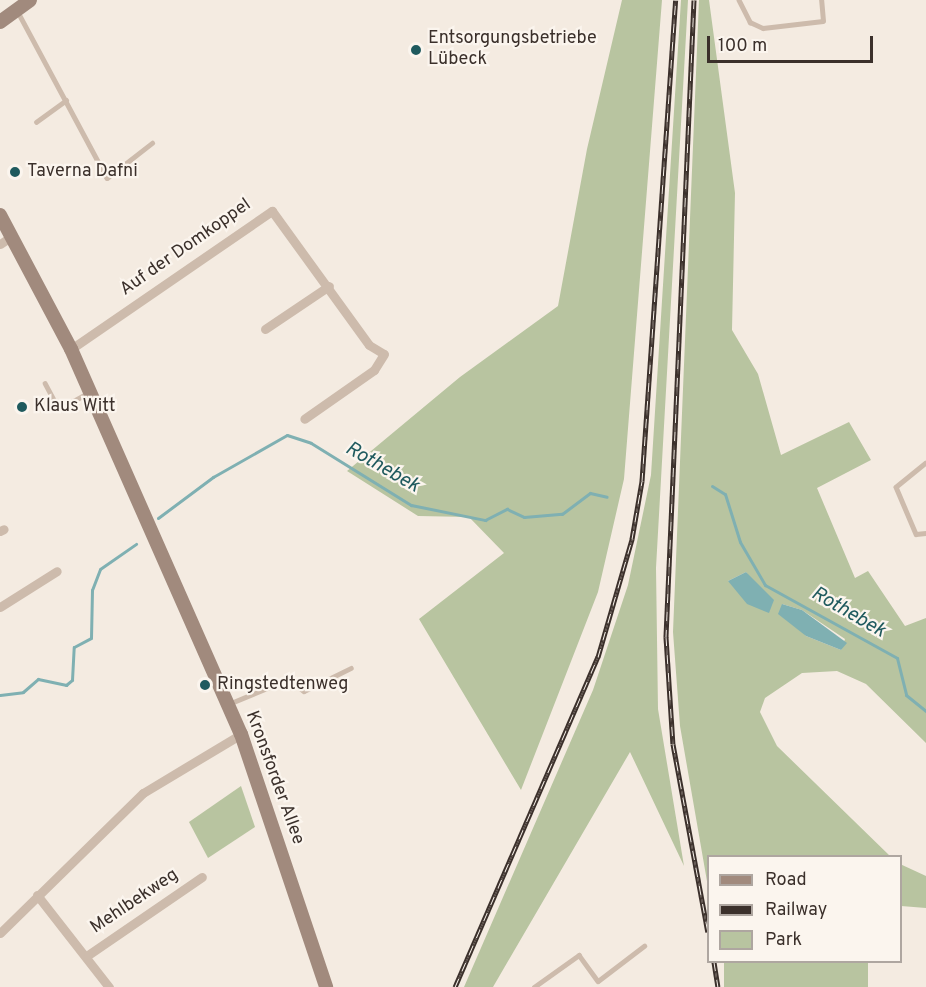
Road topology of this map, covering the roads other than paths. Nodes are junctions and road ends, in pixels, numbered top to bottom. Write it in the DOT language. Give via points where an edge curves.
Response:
graph roads {
  1 [pos="30,0"];
  2 [pos="739,0"];
  3 [pos="821,0"];
  4 [pos="17,9"];
  5 [pos="0,22"];
  6 [pos="66,100"];
  7 [pos="36,122"];
  8 [pos="152,143"];
  9 [pos="0,215"];
  10 [pos="6,240"];
  11 [pos="329,286"];
  12 [pos="265,329"];
  13 [pos="71,349"];
  14 [pos="45,383"];
  15 [pos="88,393"];
  16 [pos="304,420"];
  17 [pos="926,463"];
  18 [pos="926,533"];
  19 [pos="57,571"];
  20 [pos="0,608"];
  21 [pos="351,668"];
  22 [pos="228,704"];
  23 [pos="241,734"];
  24 [pos="202,877"];
  25 [pos="37,896"];
  26 [pos="0,933"];
  27 [pos="644,946"];
  28 [pos="88,955"];
  29 [pos="598,981"];
  30 [pos="109,987"];
  31 [pos="326,987"];
  32 [pos="534,987"];
  33 [pos="594,987"];
  1 -- 4 [label="main road"];
  2 -- 3 [label="lane" via="750,22 763,28 823,21"];
  4 -- 5 [label="main road"];
  4 -- 6 [label="lane"];
  6 -- 7 [label="lane"];
  6 -- 8 [label="lane" via="107,178"];
  9 -- 10 [label="main road, Kronsforder Allee"];
  10 -- 13 [label="main road, Kronsforder Allee"];
  11 -- 12 [label="street"];
  11 -- 13 [label="street, Auf der Domkoppel" via="272,211"];
  11 -- 16 [label="street, Auf der Domkoppel" via="369,345 384,354 374,370"];
  13 -- 15 [label="main road, Kronsforder Allee"];
  14 -- 15 [label="lane" via="59,409"];
  15 -- 22 [label="main road, Kronsforder Allee"];
  17 -- 18 [label="lane" via="896,487 916,534"];
  19 -- 20 [label="street"];
  21 -- 22 [label="lane" via="304,691 289,679"];
  22 -- 23 [label="main road, Kronsforder Allee"];
  23 -- 25 [label="street" via="143,793"];
  23 -- 31 [label="main road, Kronsforder Allee"];
  24 -- 28 [label="street, Mehlbekweg"];
  25 -- 26 [label="street"];
  25 -- 28 [label="street"];
  27 -- 29 [label="lane"];
  28 -- 30 [label="street"];
  29 -- 32 [label="lane" via="579,955"];
  29 -- 33 [label="lane"];
}
